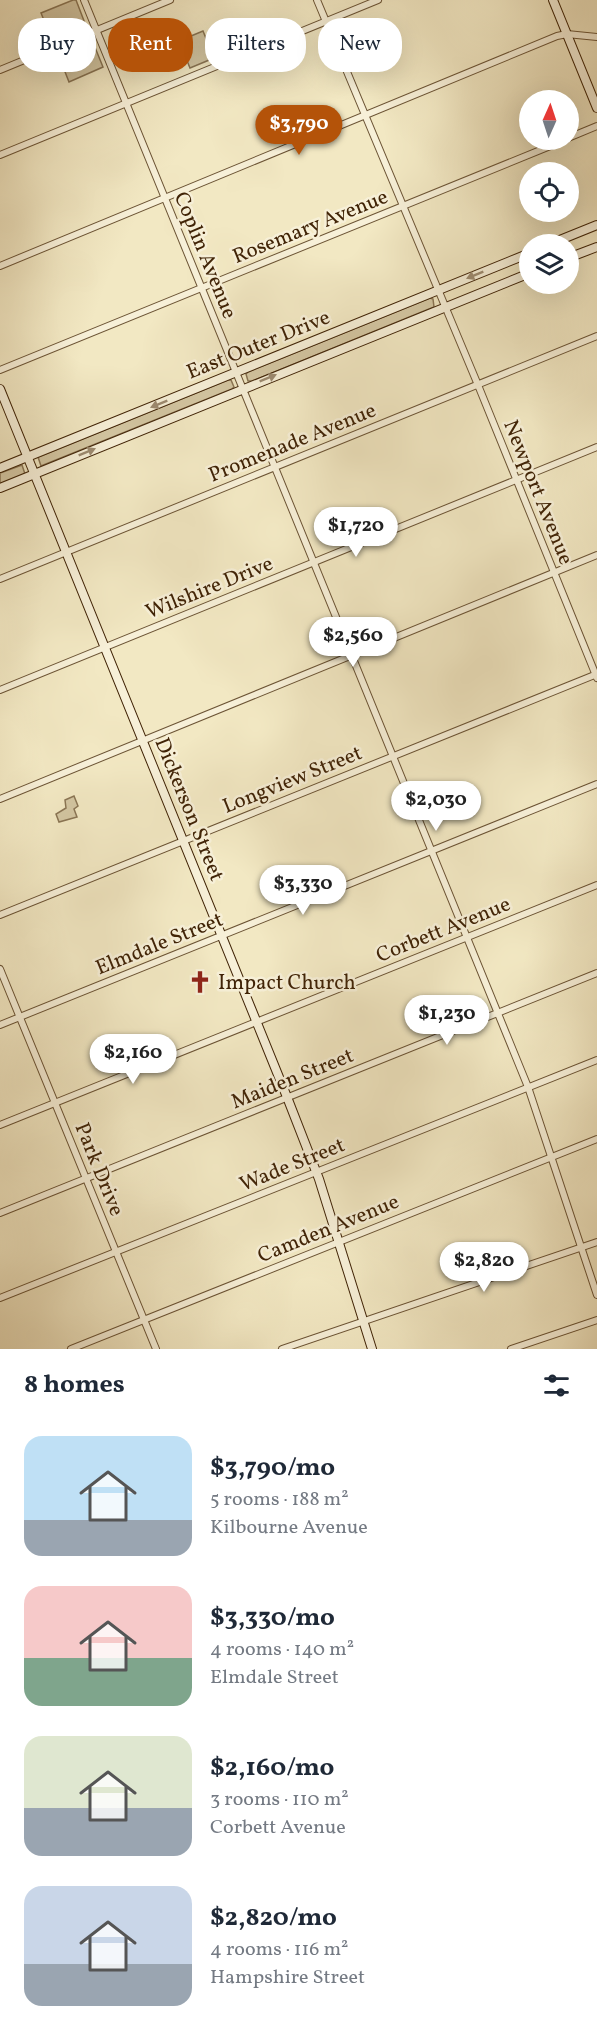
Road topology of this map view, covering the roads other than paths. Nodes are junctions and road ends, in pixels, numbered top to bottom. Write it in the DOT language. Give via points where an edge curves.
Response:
graph roads {
  1 [pos="84,0"];
  2 [pos="170,0"];
  3 [pos="317,0"];
  4 [pos="378,0"];
  5 [pos="553,0"];
  6 [pos="91,18"];
  7 [pos="324,18"];
  8 [pos="335,18"];
  9 [pos="318,25"];
  10 [pos="96,30"];
  11 [pos="567,34"];
  12 [pos="597,37"];
  13 [pos="18,62"];
  14 [pos="0,70"];
  15 [pos="347,72"];
  16 [pos="126,104"];
  17 [pos="597,108"];
  18 [pos="365,116"];
  19 [pos="597,126"];
  20 [pos="579,134"];
  21 [pos="540,150"];
  22 [pos="0,155"];
  23 [pos="165,198"];
  24 [pos="403,206"];
  25 [pos="597,225"];
  26 [pos="576,234"];
  27 [pos="597,247"];
  28 [pos="579,254"];
  29 [pos="519,258"];
  30 [pos="0,266"];
  31 [pos="519,277"];
  32 [pos="202,288"];
  33 [pos="438,291"];
  34 [pos="445,306"];
  35 [pos="597,336"];
  36 [pos="0,370"];
  37 [pos="236,373"];
  38 [pos="478,385"];
  39 [pos="243,388"];
  40 [pos="0,389"];
  41 [pos="597,447"];
  42 [pos="26,457"];
  43 [pos="275,467"];
  44 [pos="0,468"];
  45 [pos="33,474"];
  46 [pos="516,480"];
  47 [pos="0,488"];
  48 [pos="66,552"];
  49 [pos="597,555"];
  50 [pos="314,562"];
  51 [pos="554,573"];
  52 [pos="0,579"];
  53 [pos="105,647"];
  54 [pos="351,656"];
  55 [pos="596,676"];
  56 [pos="0,690"];
  57 [pos="142,741"];
  58 [pos="392,756"];
  59 [pos="597,784"];
  60 [pos="0,799"];
  61 [pos="183,841"];
  62 [pos="430,851"];
  63 [pos="597,885"];
  64 [pos="0,915"];
  65 [pos="222,936"];
  66 [pos="466,938"];
  67 [pos="0,969"];
  68 [pos="597,973"];
  69 [pos="497,1013"];
  70 [pos="20,1017"];
  71 [pos="257,1022"];
  72 [pos="0,1025"];
  73 [pos="597,1060"];
  74 [pos="528,1087"];
  75 [pos="287,1097"];
  76 [pos="55,1103"];
  77 [pos="0,1125"];
  78 [pos="597,1139"];
  79 [pos="551,1157"];
  80 [pos="316,1172"];
  81 [pos="86,1178"];
  82 [pos="0,1213"];
  83 [pos="339,1242"];
  84 [pos="597,1242"];
  85 [pos="582,1248"];
  86 [pos="116,1252"];
  87 [pos="597,1295"];
  88 [pos="0,1298"];
  89 [pos="144,1320"];
  90 [pos="597,1320"];
  91 [pos="363,1321"];
  92 [pos="71,1349"];
  93 [pos="156,1349"];
  94 [pos="282,1349"];
  95 [pos="372,1349"];
  96 [pos="511,1349"];
  1 -- 6 [label="street, Coplin Avenue"];
  2 -- 10 [label="street"];
  3 -- 7 [label="street"];
  4 -- 8 [label="street"];
  5 -- 11 [label="street"];
  9 -- 16 [label="street"];
  10 -- 16 [label="street, Coplin Avenue"];
  11 -- 12 [label="street"];
  11 -- 17 [label="street"];
  11 -- 18 [label="street"];
  13 -- 14 [label="street"];
  15 -- 18 [label="street"];
  16 -- 22 [label="street"];
  16 -- 23 [label="street, Coplin Avenue"];
  18 -- 23 [label="street"];
  18 -- 24 [label="street"];
  19 -- 20 [label="street, Rosemary Avenue"];
  21 -- 24 [label="street, Rosemary Avenue"];
  23 -- 30 [label="street"];
  23 -- 32 [label="street, Coplin Avenue"];
  24 -- 32 [label="street, Rosemary Avenue"];
  24 -- 33 [label="street"];
  25 -- 26 [label="street"];
  27 -- 28 [label="street"];
  29 -- 33 [label="street, East Outer Drive, one-way"];
  31 -- 34 [label="street, East Outer Drive"];
  32 -- 36 [label="street, Rosemary Avenue"];
  32 -- 37 [label="street, Coplin Avenue"];
  33 -- 34 [label="street, Newport Avenue"];
  33 -- 37 [label="street, East Outer Drive"];
  34 -- 38 [label="street, Newport Avenue"];
  39 -- 34 [label="street, East Outer Drive, one-way"];
  35 -- 38 [label="street, Promenade Avenue"];
  37 -- 39 [label="street, Coplin Avenue"];
  37 -- 42 [label="street, East Outer Drive, one-way"];
  38 -- 43 [label="street, Promenade Avenue"];
  38 -- 46 [label="street, Newport Avenue"];
  39 -- 43 [label="street, Coplin Avenue"];
  45 -- 39 [label="street, East Outer Drive, one-way"];
  40 -- 42 [label="street, Dickerson Street"];
  41 -- 46 [label="street, Wilshire Drive"];
  42 -- 44 [label="street, East Outer Drive"];
  42 -- 45 [label="street, Dickerson Street"];
  43 -- 48 [label="street, Promenade Avenue"];
  43 -- 50 [label="street, Coplin Avenue"];
  45 -- 47 [label="street, East Outer Drive"];
  45 -- 48 [label="street, Dickerson Street"];
  46 -- 50 [label="street, Wilshire Drive"];
  46 -- 51 [label="street, Newport Avenue"];
  48 -- 52 [label="street, Promenade Avenue"];
  48 -- 53 [label="street, Dickerson Street"];
  49 -- 51 [label="street"];
  50 -- 53 [label="street, Wilshire Drive"];
  50 -- 54 [label="street, Coplin Avenue"];
  51 -- 54 [label="street"];
  51 -- 55 [label="street, Newport Avenue"];
  53 -- 56 [label="street, Wilshire Drive"];
  53 -- 57 [label="street, Dickerson Street"];
  54 -- 57 [label="street"];
  54 -- 58 [label="street, Coplin Avenue"];
  55 -- 58 [label="street, Longview Street"];
  57 -- 60 [label="street"];
  57 -- 61 [label="street, Dickerson Street"];
  58 -- 61 [label="street, Longview Street"];
  58 -- 62 [label="street, Coplin Avenue"];
  59 -- 62 [label="street, Elmdale Street"];
  61 -- 64 [label="street, Longview Street"];
  61 -- 65 [label="street, Dickerson Street"];
  62 -- 65 [label="street, Elmdale Street"];
  62 -- 66 [label="street, Coplin Avenue"];
  63 -- 66 [label="street, Corbett Avenue"];
  65 -- 70 [label="street, Elmdale Street"];
  65 -- 71 [label="street, Dickerson Street"];
  66 -- 69 [label="street, Coplin Avenue"];
  66 -- 71 [label="street, Corbett Avenue"];
  67 -- 70 [label="street, Park Drive"];
  68 -- 69 [label="street, Maiden Street"];
  69 -- 74 [label="street, Coplin Avenue"];
  69 -- 75 [label="street, Maiden Street"];
  70 -- 72 [label="street, Elmdale Street"];
  70 -- 76 [label="street, Park Drive"];
  71 -- 75 [label="street, Dickerson Street"];
  71 -- 76 [label="street, Corbett Avenue"];
  73 -- 74 [label="street, Wade Street"];
  74 -- 79 [label="street, Coplin Avenue"];
  74 -- 80 [label="street, Wade Street"];
  75 -- 80 [label="street, Dickerson Street"];
  75 -- 81 [label="street, Maiden Street"];
  76 -- 77 [label="street, Corbett Avenue"];
  76 -- 81 [label="street, Park Drive"];
  78 -- 79 [label="street, Camden Avenue"];
  79 -- 83 [label="street, Camden Avenue"];
  79 -- 85 [label="street, Coplin Avenue"];
  80 -- 83 [label="street, Dickerson Street"];
  80 -- 86 [label="street, Wade Street"];
  81 -- 82 [label="street, Maiden Street"];
  81 -- 86 [label="street, Park Drive"];
  83 -- 89 [label="street, Camden Avenue"];
  83 -- 91 [label="street, Dickerson Street"];
  84 -- 85 [label="street"];
  85 -- 87 [label="street, Coplin Avenue"];
  85 -- 91 [label="street"];
  86 -- 88 [label="street, Wade Street"];
  86 -- 89 [label="street, Park Drive"];
  89 -- 92 [label="street, Camden Avenue"];
  89 -- 93 [label="street, Park Drive"];
  90 -- 96 [label="street"];
  91 -- 94 [label="street"];
  91 -- 95 [label="street, Dickerson Street"];
}
